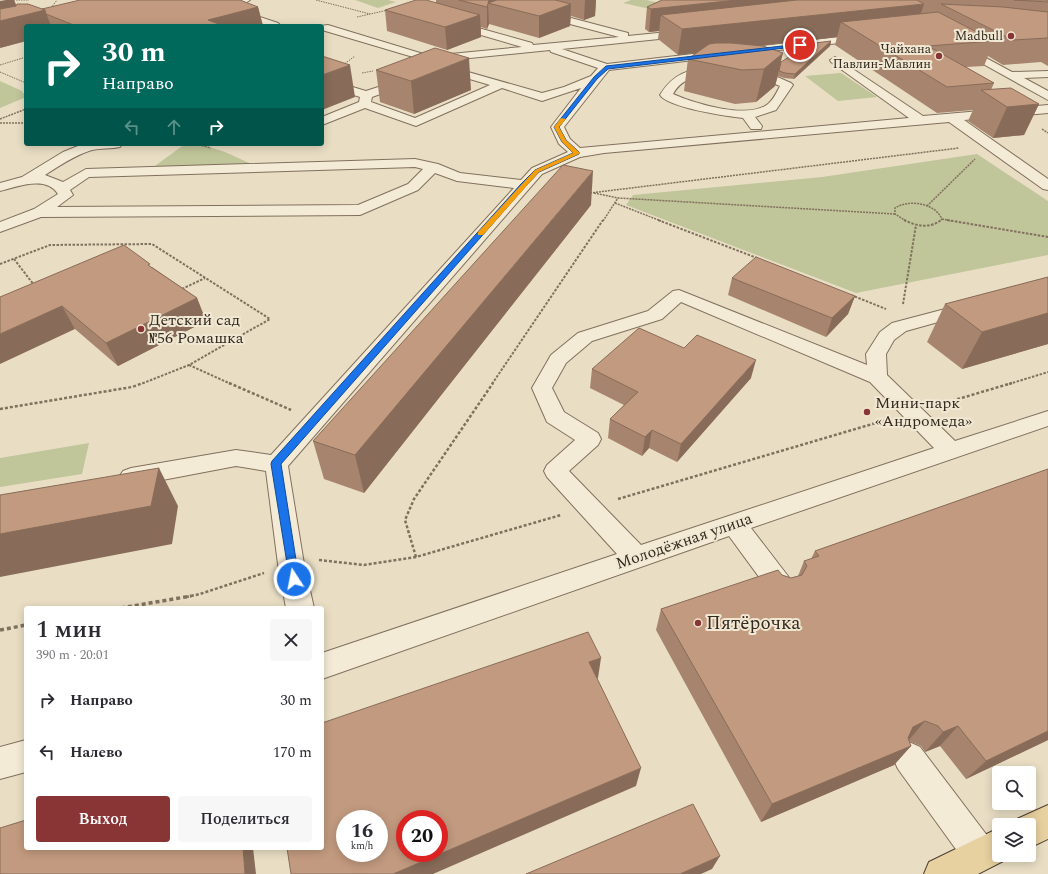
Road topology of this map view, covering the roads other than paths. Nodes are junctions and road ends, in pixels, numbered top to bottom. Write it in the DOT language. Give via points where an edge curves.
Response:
graph roads {
  1 [pos="245,0"];
  2 [pos="527,0"];
  3 [pos="444,22"];
  4 [pos="272,24"];
  5 [pos="324,27"];
  6 [pos="701,31"];
  7 [pos="877,36"];
  8 [pos="640,38"];
  9 [pos="952,42"];
  10 [pos="800,45"];
  11 [pos="545,48"];
  12 [pos="483,54"];
  13 [pos="835,60"];
  14 [pos="606,67"];
  15 [pos="443,68"];
  16 [pos="725,70"];
  17 [pos="432,72"];
  18 [pos="745,72"];
  19 [pos="759,74"];
  20 [pos="1047,74"];
  21 [pos="1011,75"];
  22 [pos="417,77"];
  23 [pos="596,78"];
  24 [pos="324,81"];
  25 [pos="501,84"];
  26 [pos="1048,96"];
  27 [pos="366,100"];
  28 [pos="1048,109"];
  29 [pos="747,116"];
  30 [pos="951,117"];
  31 [pos="324,120"];
  32 [pos="920,120"];
  33 [pos="763,134"];
  34 [pos="90,146"];
  35 [pos="116,146"];
  36 [pos="577,153"];
  37 [pos="433,167"];
  38 [pos="86,173"];
  39 [pos="26,181"];
  40 [pos="523,186"];
  41 [pos="1048,186"];
  42 [pos="0,187"];
  43 [pos="63,188"];
  44 [pos="39,212"];
  45 [pos="0,227"];
  46 [pos="981,304"];
  47 [pos="877,377"];
  48 [pos="1048,418"];
  49 [pos="950,450"];
  50 [pos="276,464"];
  51 [pos="110,480"];
  52 [pos="734,524"];
  53 [pos="636,557"];
  54 [pos="782,588"];
  55 [pos="300,606"];
  56 [pos="324,665"];
  57 [pos="24,757"];
  58 [pos="909,758"];
  59 [pos="0,763"];
  60 [pos="1048,822"];
  61 [pos="1036,828"];
  62 [pos="989,850"];
  63 [pos="941,874"];
  1 -- 4 [label="street" via="228,9"];
  2 -- 8 [label="street" via="524,10"];
  3 -- 11 [label="street"];
  5 -- 12 [label="street" via="430,59"];
  6 -- 8 [label="street"];
  7 -- 10 [label="street"];
  8 -- 11 [label="street"];
  9 -- 21 [label="street"];
  10 -- 14 [label="street"];
  10 -- 19 [label="street" via="797,50"];
  11 -- 12 [label="street"];
  11 -- 14 [label="street"];
  12 -- 15 [label="street"];
  13 -- 32 [label="street"];
  14 -- 23 [label="street"];
  15 -- 17 [label="street"];
  15 -- 25 [label="street"];
  16 -- 29 [label="street" via="688,73 671,84 666,95 686,105"];
  18 -- 19 [label="street"];
  19 -- 29 [label="street" via="787,85 772,107"];
  20 -- 21 [label="street"];
  21 -- 26 [label="street"];
  22 -- 27 [label="street"];
  23 -- 25 [label="street" via="568,90 542,97"];
  23 -- 36 [label="street" via="557,127 564,141"];
  24 -- 27 [label="street"];
  25 -- 27 [label="street" via="416,122"];
  27 -- 31 [label="street"];
  28 -- 30 [label="street"];
  29 -- 33 [label="street"];
  30 -- 32 [label="street"];
  30 -- 41 [label="street"];
  32 -- 33 [label="street"];
  33 -- 36 [label="street"];
  34 -- 39 [label="street" via="68,155"];
  35 -- 38 [label="street" via="120,152 108,162"];
  36 -- 40 [label="street" via="537,171"];
  37 -- 38 [label="street" via="415,163"];
  37 -- 40 [label="street" via="457,177"];
  37 -- 44 [label="street" via="413,187 360,210"];
  38 -- 43 [label="street"];
  39 -- 42 [label="street"];
  39 -- 43 [label="street" via="51,179"];
  40 -- 50 [label="street"];
  43 -- 44 [label="street" via="66,195"];
  44 -- 45 [label="street"];
  46 -- 47 [label="street" via="900,321 876,354"];
  47 -- 49 [label="street"];
  47 -- 53 [label="street" via="679,295 655,315 585,337 558,360 542,388 555,416 590,439 555,471"];
  48 -- 49 [label="street, Молодёжная улица"];
  49 -- 52 [label="street, Молодёжная улица"];
  50 -- 51 [label="street" via="236,458"];
  50 -- 55 [label="street"];
  52 -- 53 [label="street, Молодёжная улица"];
  52 -- 54 [label="street"];
  53 -- 56 [label="street, Молодёжная улица"];
  57 -- 59 [label="street"];
  58 -- 62 [label="street"];
  60 -- 61 [label="main road"];
  62 -- 63 [label="main road"];
}
